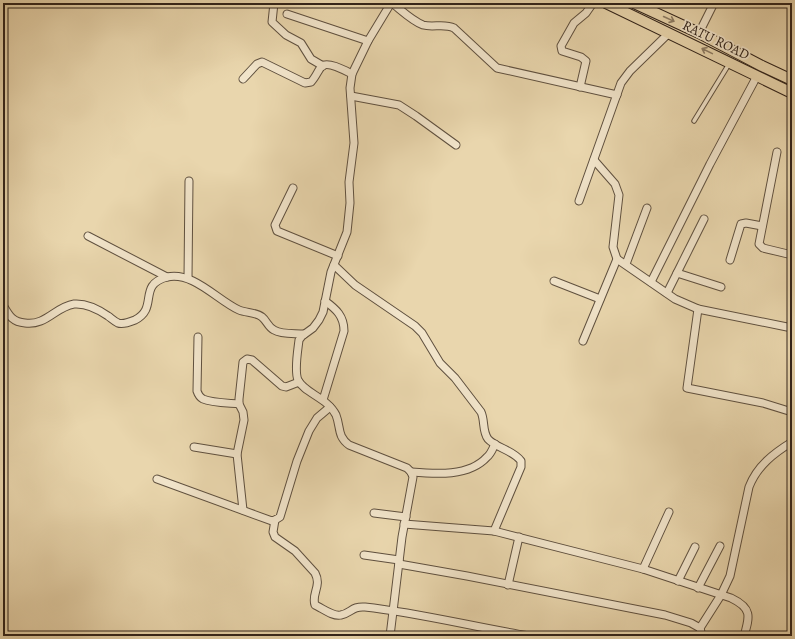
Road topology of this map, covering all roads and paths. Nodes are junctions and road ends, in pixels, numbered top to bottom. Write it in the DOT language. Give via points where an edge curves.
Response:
graph roads {
  1 [pos="274,3"];
  2 [pos="391,3"];
  3 [pos="593,3"];
  4 [pos="606,3"];
  5 [pos="634,3"];
  6 [pos="714,3"];
  7 [pos="287,14"];
  8 [pos="669,33"];
  9 [pos="699,33"];
  10 [pos="368,41"];
  11 [pos="730,62"];
  12 [pos="323,66"];
  13 [pos="352,74"];
  14 [pos="757,76"];
  15 [pos="243,79"];
  16 [pos="792,80"];
  17 [pos="580,87"];
  18 [pos="792,93"];
  19 [pos="617,95"];
  20 [pos="351,96"];
  21 [pos="694,121"];
  22 [pos="456,145"];
  23 [pos="777,152"];
  24 [pos="594,160"];
  25 [pos="189,181"];
  26 [pos="293,188"];
  27 [pos="579,201"];
  28 [pos="647,208"];
  29 [pos="704,219"];
  30 [pos="762,226"];
  31 [pos="88,236"];
  32 [pos="792,254"];
  33 [pos="338,256"];
  34 [pos="616,259"];
  35 [pos="730,260"];
  36 [pos="626,264"];
  37 [pos="334,265"];
  38 [pos="677,272"];
  39 [pos="167,277"];
  40 [pos="188,278"];
  41 [pos="554,281"];
  42 [pos="651,282"];
  43 [pos="721,287"];
  44 [pos="667,292"];
  45 [pos="600,299"];
  46 [pos="325,301"];
  47 [pos="3,305"];
  48 [pos="698,309"];
  49 [pos="792,328"];
  50 [pos="304,334"];
  51 [pos="198,337"];
  52 [pos="583,341"];
  53 [pos="299,382"];
  54 [pos="323,400"];
  55 [pos="239,404"];
  56 [pos="330,407"];
  57 [pos="792,412"];
  58 [pos="792,442"];
  59 [pos="495,444"];
  60 [pos="194,447"];
  61 [pos="236,454"];
  62 [pos="411,472"];
  63 [pos="157,479"];
  64 [pos="243,510"];
  65 [pos="669,512"];
  66 [pos="374,513"];
  67 [pos="275,520"];
  68 [pos="405,521"];
  69 [pos="494,531"];
  70 [pos="519,537"];
  71 [pos="720,546"];
  72 [pos="695,547"];
  73 [pos="364,555"];
  74 [pos="399,562"];
  75 [pos="643,569"];
  76 [pos="678,581"];
  77 [pos="508,585"];
  78 [pos="698,588"];
  79 [pos="721,595"];
  80 [pos="394,610"];
  81 [pos="700,628"];
  82 [pos="390,636"];
  83 [pos="529,636"];
  84 [pos="702,636"];
  85 [pos="744,636"];
  1 -- 12 [label="street" via="272,22 286,35 301,43 311,59"];
  2 -- 10 [label="street"];
  2 -- 17 [label="street" via="417,22 454,28 497,68"];
  3 -- 17 [label="street" via="574,24 561,46 562,51 586,61"];
  4 -- 8 [label="main road, RATU ROAD"];
  5 -- 9 [label="main road, RATU ROAD, one-way"];
  6 -- 9 [label="street"];
  7 -- 10 [label="street"];
  11 -- 8 [label="main road, RATU ROAD, one-way"];
  8 -- 19 [label="street" via="630,71"];
  9 -- 16 [label="main road, RATU ROAD"];
  10 -- 13 [label="street"];
  11 -- 14 [label="main road, RATU ROAD"];
  11 -- 21 [label="lane"];
  12 -- 13 [label="street" via="331,65"];
  12 -- 15 [label="street" via="308,83 262,62"];
  13 -- 20 [label="street"];
  14 -- 18 [label="main road, RATU ROAD"];
  14 -- 42 [label="street"];
  17 -- 19 [label="street"];
  19 -- 24 [label="street"];
  20 -- 22 [label="street" via="399,106"];
  20 -- 33 [label="street" via="354,143 349,182 350,203 346,238"];
  23 -- 30 [label="street"];
  24 -- 27 [label="street"];
  24 -- 34 [label="street" via="615,184 619,195 613,247"];
  25 -- 40 [label="street"];
  26 -- 33 [label="street" via="275,225 277,232"];
  28 -- 36 [label="street"];
  29 -- 38 [label="street"];
  30 -- 32 [label="street" via="758,242 760,246"];
  30 -- 35 [label="street" via="741,224"];
  31 -- 39 [label="street"];
  33 -- 37 [label="street"];
  34 -- 36 [label="street"];
  34 -- 45 [label="street"];
  36 -- 42 [label="street"];
  37 -- 46 [label="street"];
  37 -- 59 [label="street" via="355,286 422,333 440,363 481,412 485,434"];
  38 -- 43 [label="street"];
  38 -- 44 [label="street"];
  39 -- 40 [label="street"];
  39 -- 47 [label="street" via="159,280 150,289 147,310 138,319 127,323 117,323 97,308 74,304 42,321 32,324 21,323 9,317"];
  40 -- 50 [label="street" via="238,309 261,316 275,331"];
  41 -- 45 [label="street"];
  42 -- 44 [label="street"];
  44 -- 48 [label="street"];
  45 -- 52 [label="street"];
  46 -- 50 [label="street" via="317,324"];
  46 -- 54 [label="street" via="339,313 344,331"];
  48 -- 49 [label="street"];
  48 -- 57 [label="street" via="687,388 763,403"];
  50 -- 53 [label="street" via="299,340 298,347 296,372"];
  51 -- 55 [label="street" via="199,396 208,400"];
  53 -- 54 [label="street"];
  53 -- 55 [label="street" via="282,386 255,362 247,359 243,362"];
  54 -- 56 [label="street"];
  55 -- 61 [label="street" via="244,420"];
  56 -- 62 [label="street" via="336,415 340,436 349,445 407,468"];
  56 -- 67 [label="street" via="317,418 308,431 280,517"];
  58 -- 79 [label="street" via="766,461 753,476 730,576"];
  59 -- 62 [label="street" via="488,457 466,470 442,473"];
  59 -- 69 [label="street" via="516,456 522,464"];
  60 -- 61 [label="street"];
  61 -- 64 [label="street"];
  62 -- 68 [label="street" via="413,477"];
  63 -- 64 [label="street"];
  64 -- 67 [label="street"];
  65 -- 75 [label="street"];
  66 -- 68 [label="street"];
  67 -- 80 [label="street" via="275,537 295,550 318,577 315,605 339,616 359,606"];
  68 -- 69 [label="street"];
  68 -- 74 [label="street"];
  69 -- 70 [label="street"];
  70 -- 75 [label="street"];
  70 -- 77 [label="street"];
  71 -- 78 [label="street"];
  72 -- 76 [label="street"];
  73 -- 74 [label="street"];
  74 -- 77 [label="street"];
  74 -- 80 [label="street"];
  75 -- 76 [label="street"];
  76 -- 78 [label="street"];
  77 -- 81 [label="street" via="665,615"];
  78 -- 79 [label="street"];
  79 -- 81 [label="street"];
  79 -- 85 [label="street" via="741,603 747,609 749,620"];
  80 -- 82 [label="street"];
  80 -- 83 [label="street"];
  81 -- 84 [label="street"];
}
